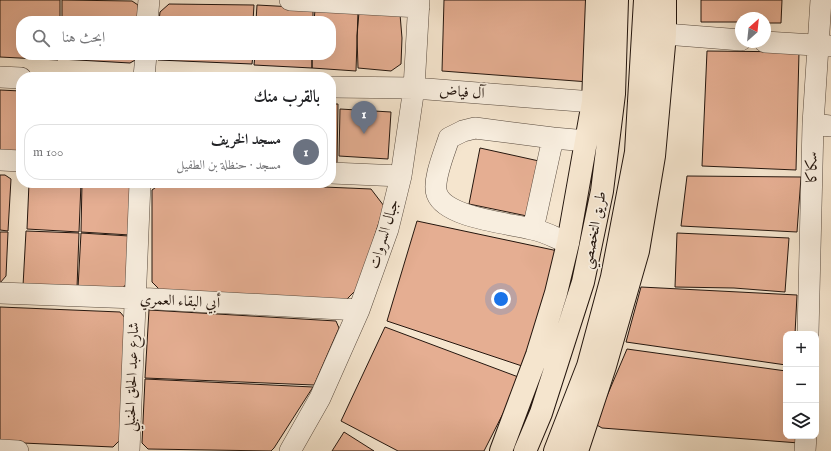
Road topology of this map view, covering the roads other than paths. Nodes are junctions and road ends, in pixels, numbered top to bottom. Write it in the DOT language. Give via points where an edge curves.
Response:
graph roads {
  1 [pos="149,0"];
  2 [pos="290,0"];
  3 [pos="597,0"];
  4 [pos="617,0"];
  5 [pos="645,0"];
  6 [pos="665,0"];
  7 [pos="821,0"];
  8 [pos="419,4"];
  9 [pos="148,16"];
  10 [pos="665,34"];
  11 [pos="735,40"];
  12 [pos="771,42"];
  13 [pos="824,46"];
  14 [pos="146,60"];
  15 [pos="144,72"];
  16 [pos="0,77"];
  17 [pos="16,78"];
  18 [pos="336,87"];
  19 [pos="414,88"];
  20 [pos="593,102"];
  21 [pos="822,125"];
  22 [pos="553,138"];
  23 [pos="587,141"];
  24 [pos="0,160"];
  25 [pos="16,161"];
  26 [pos="336,173"];
  27 [pos="401,176"];
  28 [pos="140,188"];
  29 [pos="532,229"];
  30 [pos="568,243"];
  31 [pos="0,293"];
  32 [pos="136,298"];
  33 [pos="359,310"];
  34 [pos="808,331"];
  35 [pos="806,439"];
  36 [pos="0,450"];
  37 [pos="18,451"];
  38 [pos="129,451"];
  39 [pos="290,451"];
  40 [pos="501,451"];
  41 [pos="525,451"];
  42 [pos="555,451"];
  43 [pos="577,451"];
  44 [pos="805,451"];
  1 -- 9 [label="street"];
  2 -- 8 [label="street"];
  3 -- 20 [label="main road"];
  4 -- 41 [label="main road, طريق التخصصي" via="614,94 602,191 583,282 541,413"];
  5 -- 42 [label="main road, طريق التخصصي" via="636,152 612,278 588,366"];
  6 -- 10 [label="main road"];
  7 -- 13 [label="street, سكاكا"];
  8 -- 19 [label="street, جبال السروات"];
  10 -- 11 [label="street"];
  10 -- 43 [label="main road" via="654,156 638,251"];
  12 -- 13 [label="street"];
  13 -- 21 [label="street, سكاكا"];
  14 -- 15 [label="street"];
  16 -- 17 [label="street"];
  18 -- 19 [label="street, آل فياض"];
  19 -- 20 [label="street, آل فياض"];
  19 -- 27 [label="street, جبال السروات"];
  20 -- 23 [label="main road"];
  21 -- 34 [label="street, سكاكا"];
  22 -- 23 [label="street"];
  22 -- 29 [label="street"];
  22 -- 29 [label="street" via="475,128 463,131 449,138 437,179 436,192 440,201 451,209 495,222"];
  23 -- 30 [label="main road"];
  24 -- 25 [label="street"];
  26 -- 27 [label="street"];
  27 -- 33 [label="street, جبال السروات" via="388,229"];
  28 -- 32 [label="street, شارع عبد الحلق الحنبلي"];
  29 -- 30 [label="street"];
  30 -- 40 [label="main road" via="537,355"];
  31 -- 32 [label="street, أبي البقاء العمري"];
  32 -- 33 [label="street, أبي البقاء العمري"];
  32 -- 38 [label="street, شارع عبد الحلق الحنبلي"];
  33 -- 39 [label="street, جبال السروات" via="320,398"];
  35 -- 44 [label="street"];
  36 -- 37 [label="street"];
}
